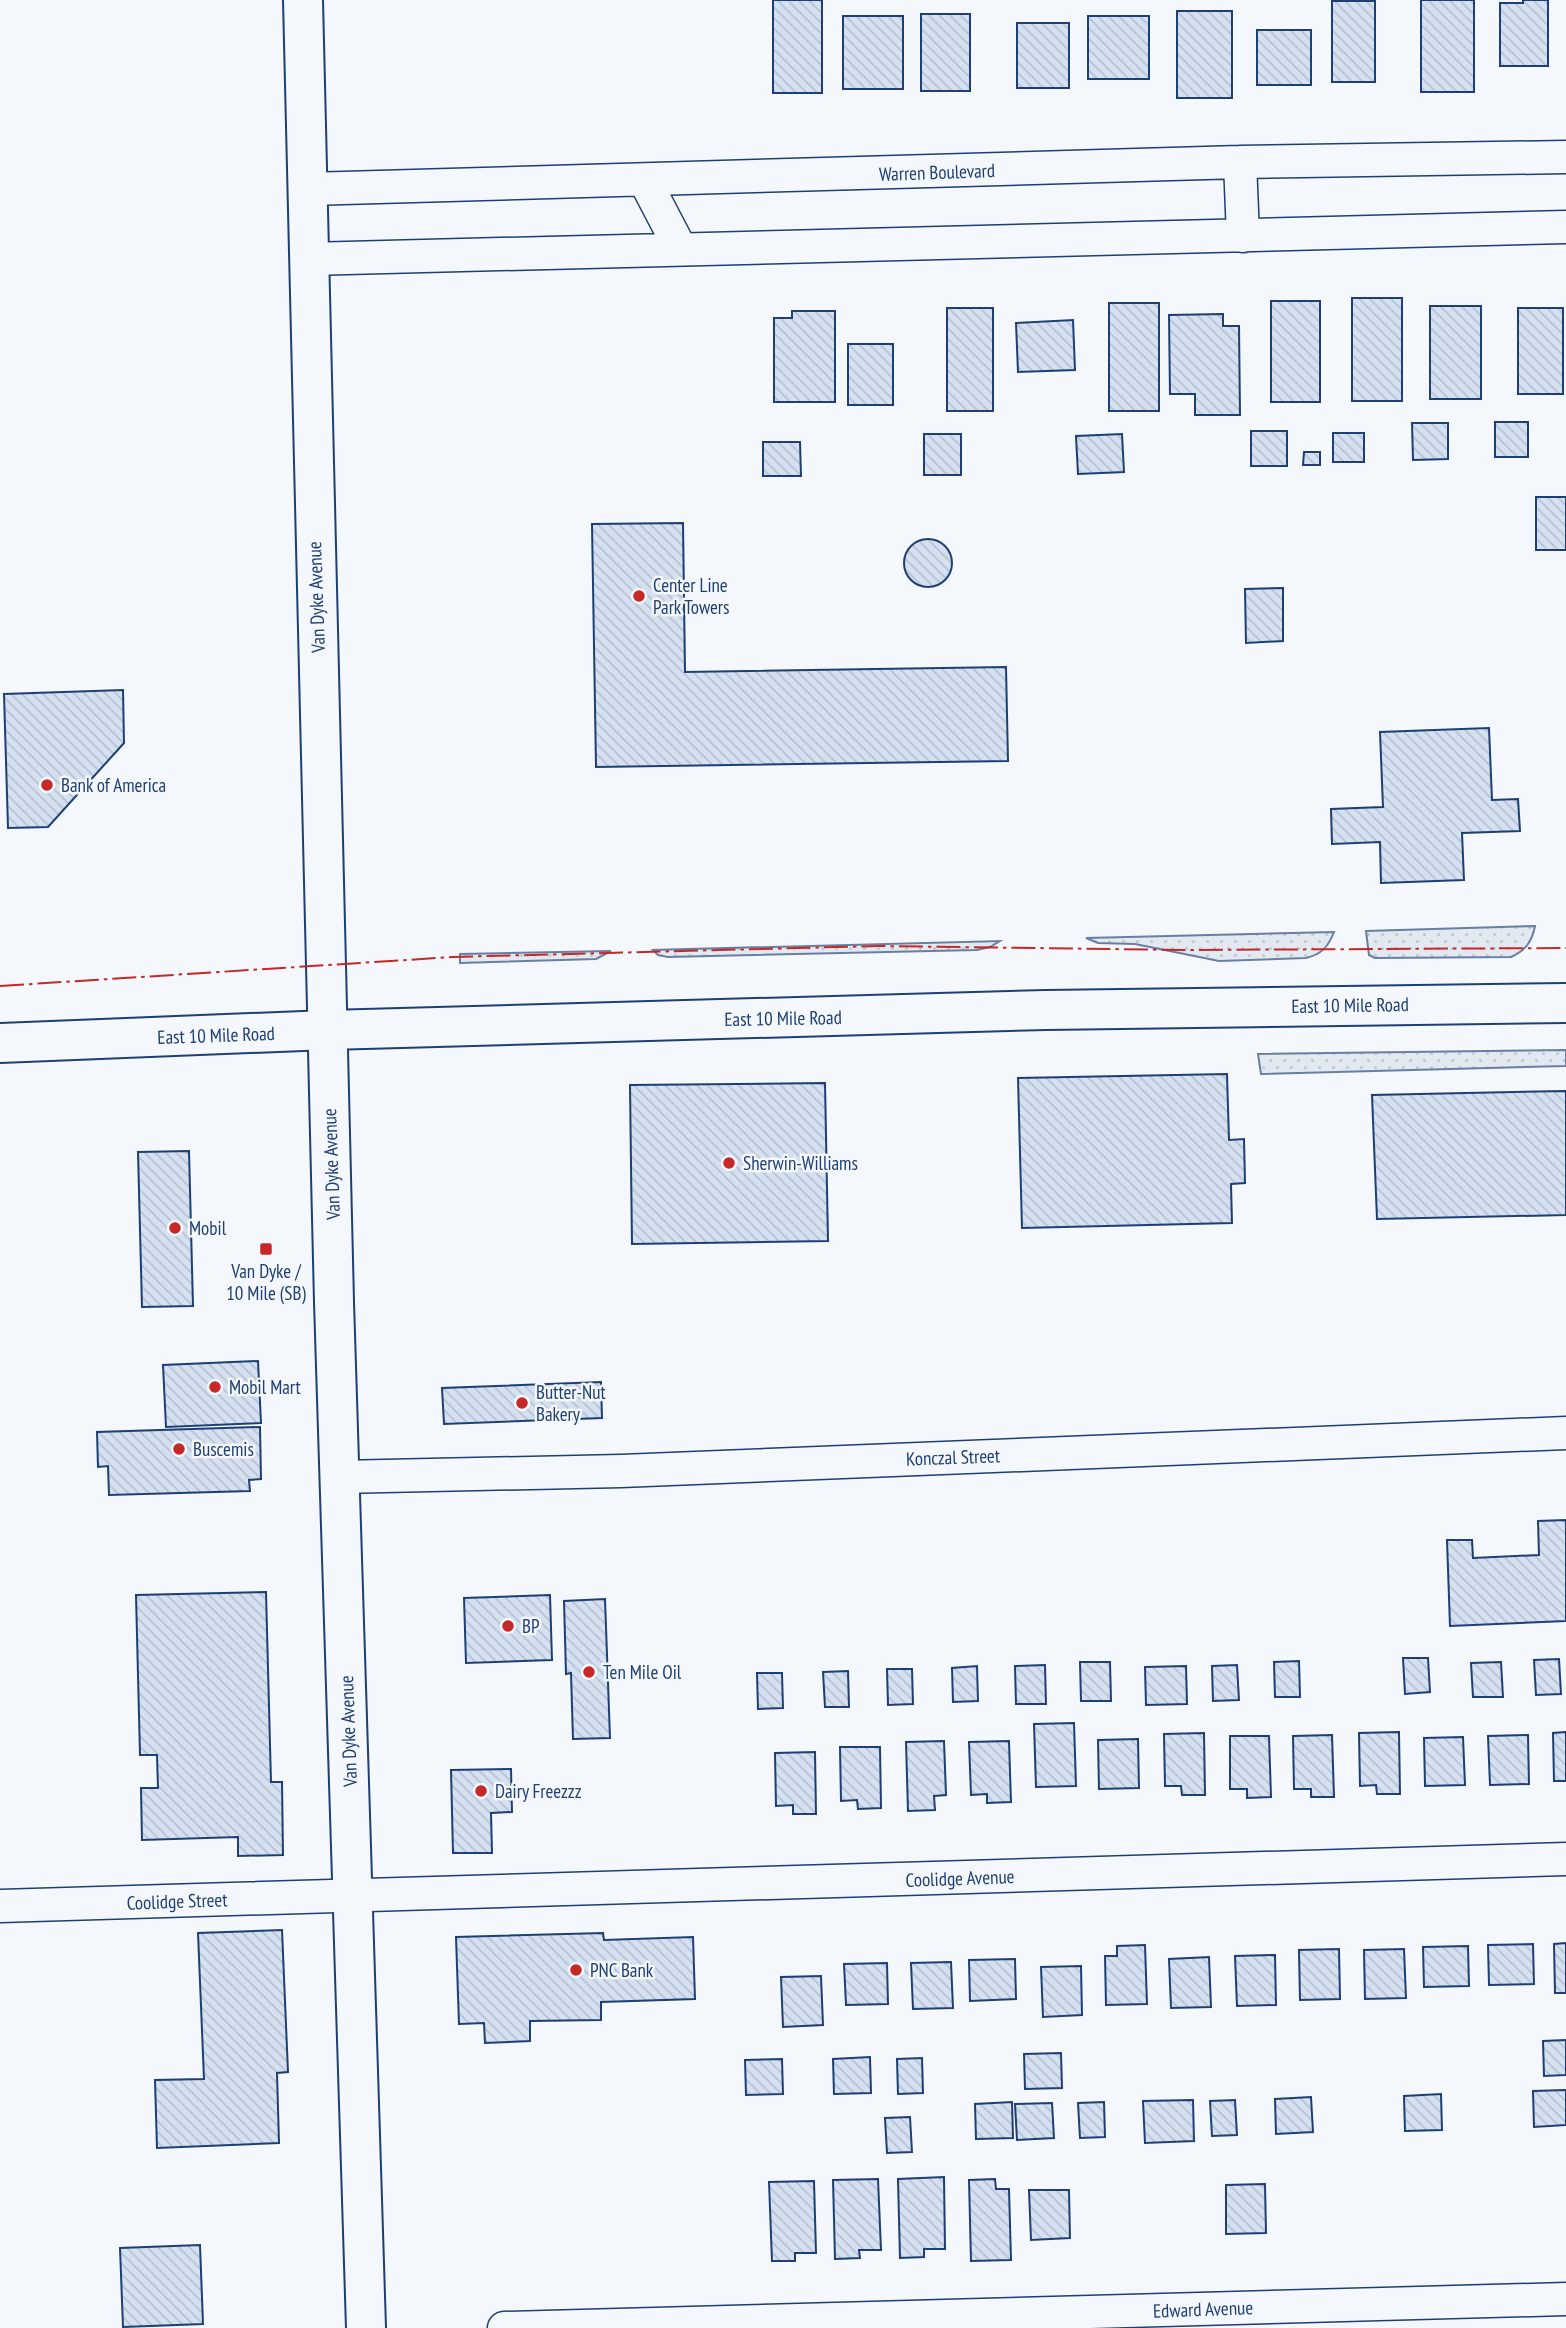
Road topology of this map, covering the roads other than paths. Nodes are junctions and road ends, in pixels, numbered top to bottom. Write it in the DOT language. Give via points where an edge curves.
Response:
graph roads {
  1 [pos="303,0"];
  2 [pos="1566,157"];
  3 [pos="1240,162"];
  4 [pos="645,181"];
  5 [pos="308,189"];
  6 [pos="1566,227"];
  7 [pos="1243,236"];
  8 [pos="680,248"];
  9 [pos="308,259"];
  10 [pos="1566,1003"];
  11 [pos="328,1030"];
  12 [pos="0,1043"];
  13 [pos="1566,1433"];
  14 [pos="339,1477"];
  15 [pos="1566,1859"];
  16 [pos="354,1896"];
  17 [pos="0,1906"];
  18 [pos="1566,2299"];
  19 [pos="366,2328"];
  20 [pos="504,2328"];
  1 -- 5 [label="main road, Van Dyke Avenue"];
  2 -- 3 [label="street, Warren Boulevard"];
  3 -- 4 [label="street, Warren Boulevard"];
  3 -- 7 [label="street"];
  4 -- 5 [label="street, Warren Boulevard"];
  4 -- 8 [label="street"];
  5 -- 9 [label="main road, Van Dyke Avenue"];
  6 -- 7 [label="street"];
  7 -- 8 [label="street"];
  8 -- 9 [label="street"];
  9 -- 11 [label="main road, Van Dyke Avenue"];
  10 -- 11 [label="main road, East 10 Mile Road" via="1059,1010"];
  11 -- 12 [label="main road, East 10 Mile Road"];
  11 -- 14 [label="main road, Van Dyke Avenue"];
  13 -- 14 [label="street, Konczal Street" via="621,1471"];
  14 -- 16 [label="main road, Van Dyke Avenue"];
  15 -- 16 [label="street, Coolidge Avenue"];
  16 -- 17 [label="street, Coolidge Street"];
  16 -- 19 [label="main road, Van Dyke Avenue"];
  18 -- 20 [label="street, Edward Avenue"];
}
